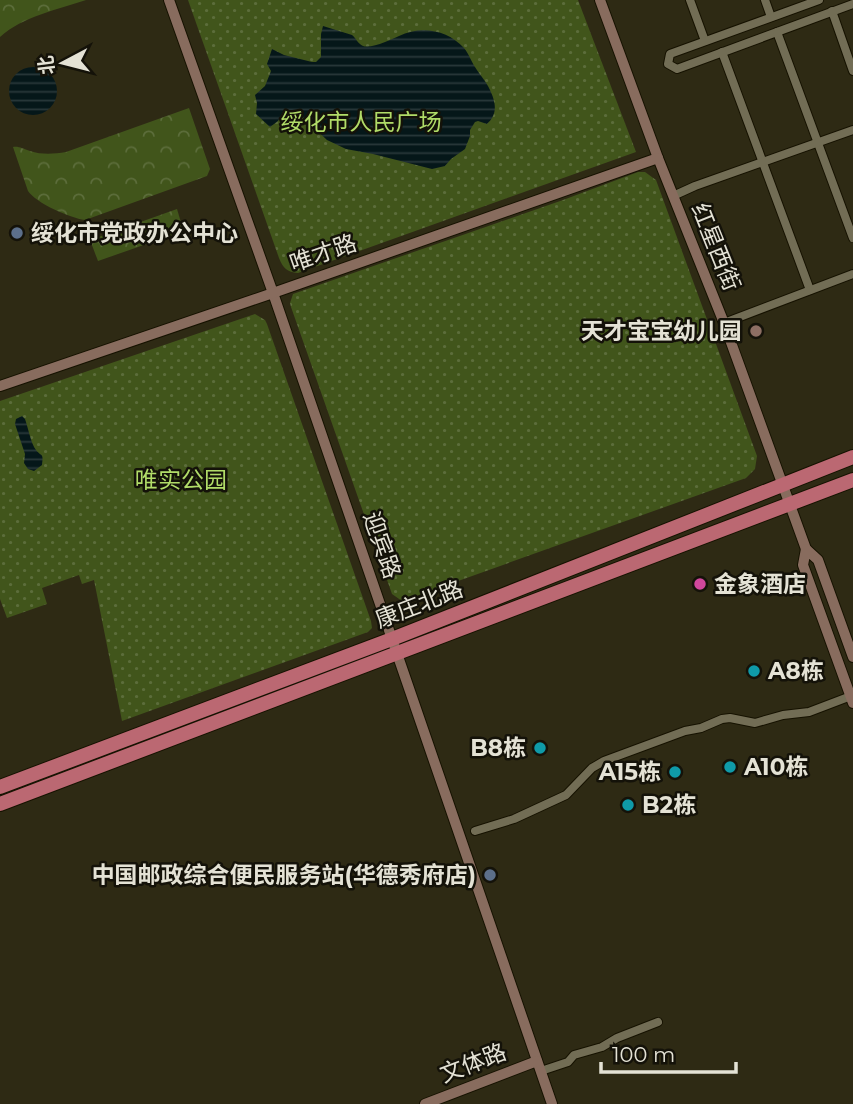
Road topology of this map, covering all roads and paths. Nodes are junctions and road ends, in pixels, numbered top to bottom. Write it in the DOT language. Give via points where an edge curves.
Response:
graph roads {
  1 [pos="169,0"];
  2 [pos="600,0"];
  3 [pos="690,0"];
  4 [pos="765,0"];
  5 [pos="819,0"];
  6 [pos="853,4"];
  7 [pos="832,11"];
  8 [pos="771,18"];
  9 [pos="777,32"];
  10 [pos="705,41"];
  11 [pos="722,52"];
  12 [pos="853,71"];
  13 [pos="853,130"];
  14 [pos="818,143"];
  15 [pos="659,158"];
  16 [pos="762,162"];
  17 [pos="673,196"];
  18 [pos="853,238"];
  19 [pos="853,274"];
  20 [pos="810,290"];
  21 [pos="273,293"];
  22 [pos="724,323"];
  23 [pos="0,386"];
  24 [pos="853,457"];
  25 [pos="853,480"];
  26 [pos="783,484"];
  27 [pos="790,504"];
  28 [pos="806,549"];
  29 [pos="395,646"];
  30 [pos="853,656"];
  31 [pos="852,699"];
  32 [pos="0,787"];
  33 [pos="0,804"];
  34 [pos="475,831"];
  35 [pos="658,1022"];
  36 [pos="539,1066"];
  37 [pos="425,1104"];
  38 [pos="552,1104"];
  1 -- 21 [label="main road, 迎宾路"];
  2 -- 15 [label="main road, 红星西街"];
  3 -- 10 [label="street"];
  4 -- 8 [label="street"];
  5 -- 8 [label="street"];
  6 -- 7 [label="street"];
  7 -- 9 [label="street"];
  7 -- 12 [label="street"];
  8 -- 10 [label="street"];
  9 -- 11 [label="street"];
  9 -- 14 [label="street"];
  10 -- 11 [label="street" via="670,54 668,64 677,69"];
  11 -- 16 [label="street"];
  13 -- 14 [label="street"];
  14 -- 16 [label="street"];
  14 -- 18 [label="street"];
  15 -- 17 [label="main road, 红星西街"];
  15 -- 21 [label="main road, 唯才路"];
  16 -- 17 [label="street"];
  16 -- 20 [label="street"];
  17 -- 22 [label="main road, 红星西街"];
  19 -- 20 [label="street"];
  20 -- 22 [label="street"];
  21 -- 23 [label="main road, 唯才路"];
  21 -- 29 [label="main road, 迎宾路"];
  22 -- 26 [label="main road, 红星西街"];
  24 -- 26 [label="highway, 康庄北路"];
  25 -- 27 [label="highway, 康庄北路"];
  26 -- 27 [label="main road, 红星西街"];
  26 -- 29 [label="highway, 康庄北路"];
  27 -- 28 [label="main road, 红星西街"];
  27 -- 29 [label="highway, 康庄北路"];
  28 -- 30 [label="main road, 红星西街" via="818,561"];
  28 -- 31 [label="main road, 红星西街" via="803,565"];
  29 -- 32 [label="highway, 康庄北路"];
  29 -- 33 [label="highway, 康庄北路"];
  29 -- 36 [label="main road, 迎宾路"];
  31 -- 34 [label="street" via="755,723 722,719 685,731 604,761 566,795"];
  35 -- 36 [label="street" via="574,1055 568,1062"];
  36 -- 37 [label="main road, 文体路"];
  36 -- 38 [label="main road, 迎宾路"];
}
